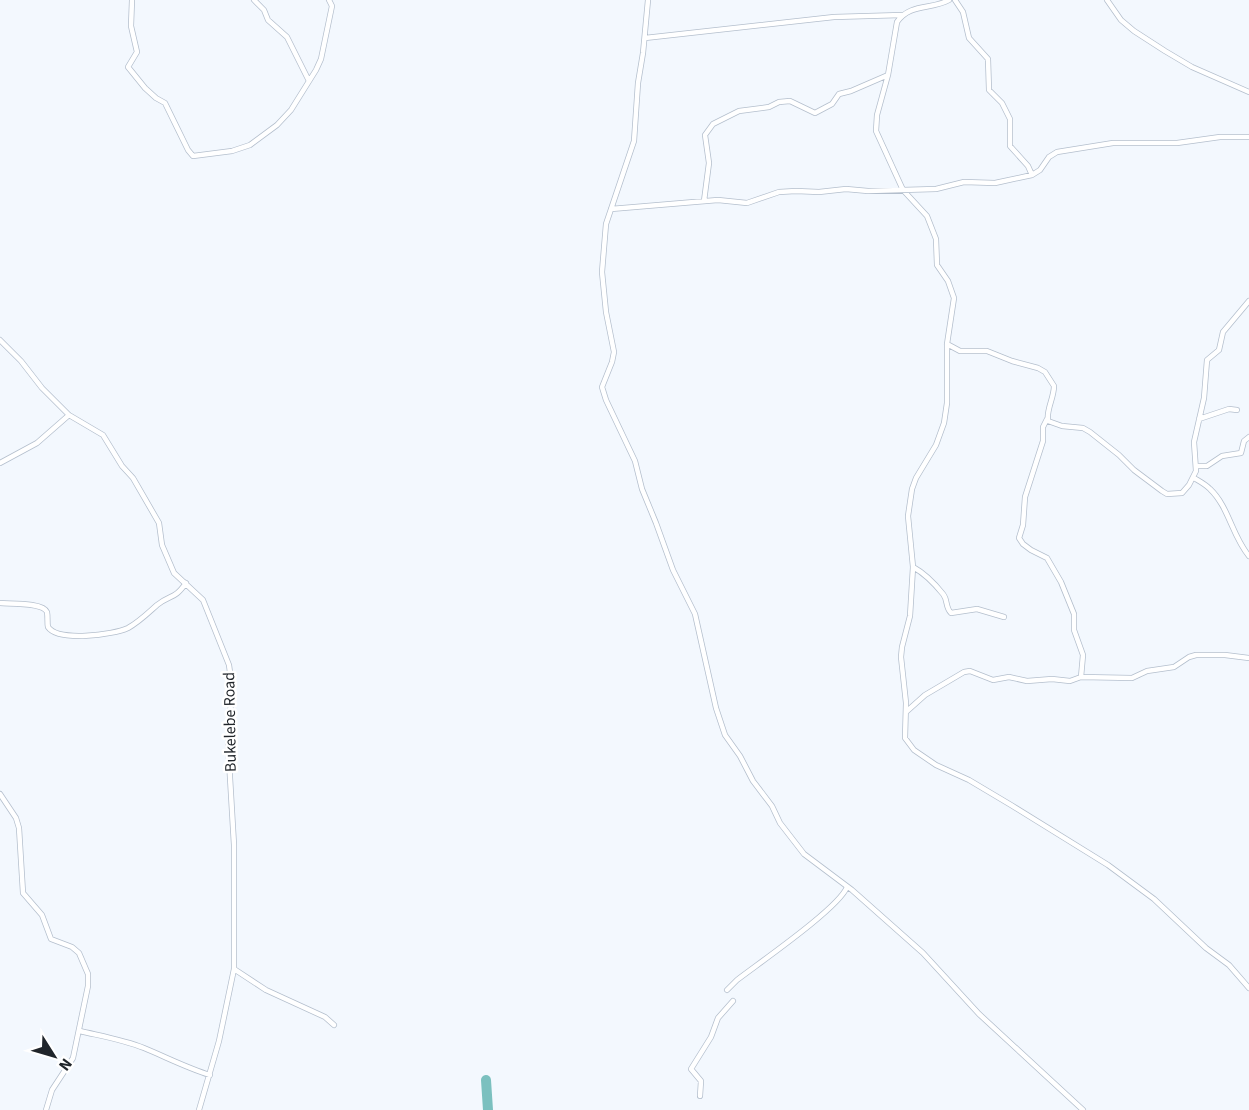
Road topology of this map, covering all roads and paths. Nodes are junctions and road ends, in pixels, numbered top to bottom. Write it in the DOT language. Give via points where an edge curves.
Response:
graph roads {
  1 [pos="132,0"];
  2 [pos="254,0"];
  3 [pos="329,0"];
  4 [pos="648,0"];
  5 [pos="948,0"];
  6 [pos="955,0"];
  7 [pos="1107,0"];
  8 [pos="902,15"];
  9 [pos="645,38"];
  10 [pos="888,75"];
  11 [pos="309,81"];
  12 [pos="1249,92"];
  13 [pos="1249,137"];
  14 [pos="1032,175"];
  15 [pos="903,190"];
  16 [pos="704,201"];
  17 [pos="611,209"];
  18 [pos="1249,301"];
  19 [pos="0,340"];
  20 [pos="947,344"];
  21 [pos="1237,410"];
  22 [pos="69,415"];
  23 [pos="1047,419"];
  24 [pos="1199,419"];
  25 [pos="1249,437"];
  26 [pos="0,463"];
  27 [pos="1197,466"];
  28 [pos="1194,478"];
  29 [pos="1249,556"];
  30 [pos="913,567"];
  31 [pos="186,583"];
  32 [pos="0,603"];
  33 [pos="1004,617"];
  34 [pos="1249,658"];
  35 [pos="1082,677"];
  36 [pos="906,712"];
  37 [pos="0,794"];
  38 [pos="848,887"];
  39 [pos="234,969"];
  40 [pos="1249,988"];
  41 [pos="727,990"];
  42 [pos="733,1001"];
  43 [pos="334,1025"];
  44 [pos="80,1031"];
  45 [pos="210,1075"];
  46 [pos="700,1096"];
  47 [pos="46,1110"];
  48 [pos="199,1110"];
  49 [pos="1083,1110"];
  1 -- 11 [label="street" via="131,26 137,52 128,67 145,88 165,103 193,156 250,145 291,110"];
  2 -- 11 [label="street" via="287,37"];
  3 -- 11 [label="street" via="332,6 322,54"];
  4 -- 9 [label="street"];
  5 -- 8 [label="street"];
  6 -- 14 [label="street" via="963,12 969,38 988,59 989,90 1010,119 1010,146"];
  7 -- 12 [label="street" via="1134,31 1192,67"];
  8 -- 9 [label="street" via="809,19"];
  8 -- 10 [label="street" via="894,32"];
  9 -- 17 [label="street" via="634,141"];
  10 -- 15 [label="street" via="876,131"];
  10 -- 16 [label="street" via="839,93 832,104 814,113 786,101 739,111 713,124 705,135 709,163"];
  13 -- 14 [label="street" via="1113,143 1057,152"];
  14 -- 15 [label="street" via="995,183 964,182 948,188"];
  15 -- 16 [label="street" via="796,190 747,203"];
  15 -- 20 [label="street" via="927,216 936,238 937,265 952,291 954,305"];
  16 -- 17 [label="street"];
  17 -- 38 [label="street" via="602,261 614,352 602,387 606,400 635,461 672,570 695,614 725,735 789,836 810,859"];
  18 -- 24 [label="street" via="1222,332 1219,350 1207,360"];
  19 -- 22 [label="street, Bukelebe Road"];
  20 -- 23 [label="street" via="960,351 987,351 1044,372 1054,386"];
  20 -- 30 [label="street" via="944,423 912,489 908,516"];
  21 -- 24 [label="street"];
  22 -- 26 [label="street" via="37,443"];
  22 -- 31 [label="street, Bukelebe Road" via="103,435 133,478 159,523 162,545 174,573"];
  23 -- 28 [label="street" via="1090,432 1167,494 1182,493"];
  23 -- 35 [label="street" via="1025,496 1019,538 1047,558 1061,582 1074,614 1074,630 1083,655"];
  24 -- 27 [label="street" via="1194,449"];
  25 -- 27 [label="street" via="1241,453"];
  27 -- 28 [label="street"];
  28 -- 29 [label="street" via="1214,494"];
  30 -- 33 [label="street" via="944,596 951,613 976,609"];
  30 -- 36 [label="street" via="910,616 902,647"];
  31 -- 32 [label="street" via="176,596 159,603 137,622 110,634 54,634 43,608"];
  31 -- 39 [label="street, Bukelebe Road" via="203,600 231,677 228,744 234,845"];
  34 -- 35 [label="street" via="1196,655 1174,668 1147,670 1132,678"];
  35 -- 36 [label="street" via="1070,681 1009,677 993,680 964,672"];
  36 -- 40 [label="street" via="904,738 914,750 1108,865 1154,899 1229,965"];
  37 -- 44 [label="street" via="19,828 23,893 42,915 51,939 76,950 84,962 88,986"];
  38 -- 41 [label="street" via="841,898"];
  38 -- 49 [label="street" via="923,953 979,1014"];
  39 -- 43 [label="street"];
  39 -- 45 [label="street, Bukelebe Road"];
  42 -- 46 [label="street" via="718,1018 691,1069 701,1081"];
  44 -- 45 [label="street" via="141,1047"];
  44 -- 47 [label="street" via="73,1058 52,1090"];
  45 -- 48 [label="street, Bukelebe Road"];
}
